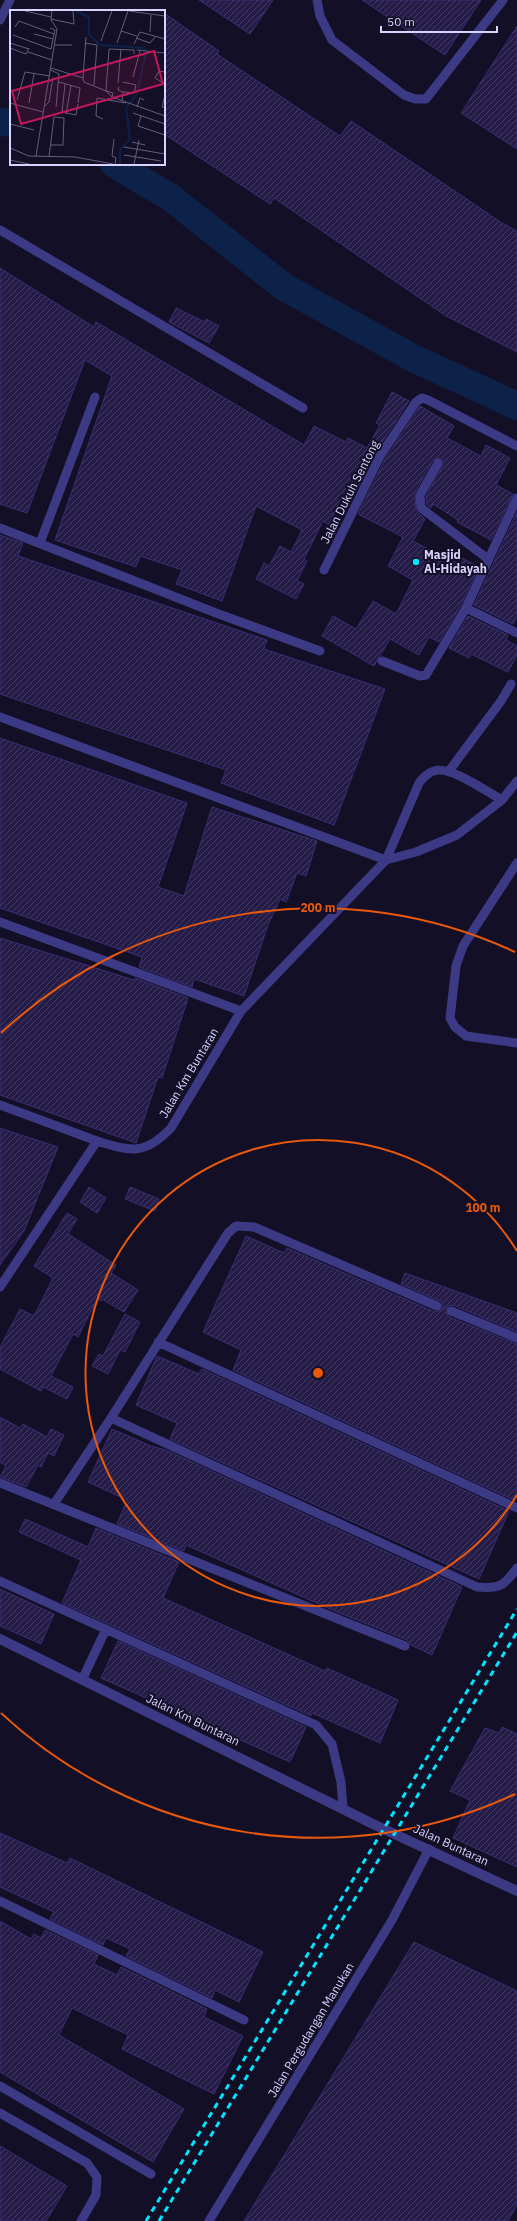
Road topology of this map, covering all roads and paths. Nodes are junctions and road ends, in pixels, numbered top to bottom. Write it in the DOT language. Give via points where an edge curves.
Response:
graph roads {
  1 [pos="10,0"];
  2 [pos="317,0"];
  3 [pos="503,0"];
  4 [pos="0,20"];
  5 [pos="0,230"];
  6 [pos="95,397"];
  7 [pos="303,408"];
  8 [pos="517,446"];
  9 [pos="438,463"];
  10 [pos="517,498"];
  11 [pos="0,528"];
  12 [pos="40,543"];
  13 [pos="488,559"];
  14 [pos="324,570"];
  15 [pos="466,608"];
  16 [pos="517,633"];
  17 [pos="320,651"];
  18 [pos="382,661"];
  19 [pos="510,684"];
  20 [pos="0,717"];
  21 [pos="449,771"];
  22 [pos="517,781"];
  23 [pos="502,800"];
  24 [pos="386,860"];
  25 [pos="517,863"];
  26 [pos="0,922"];
  27 [pos="241,1012"];
  28 [pos="517,1043"];
  29 [pos="0,1105"];
  30 [pos="97,1141"];
  31 [pos="0,1286"];
  32 [pos="437,1306"];
  33 [pos="451,1311"];
  34 [pos="517,1338"];
  35 [pos="158,1342"];
  36 [pos="111,1418"];
  37 [pos="0,1483"];
  38 [pos="54,1504"];
  39 [pos="517,1508"];
  40 [pos="517,1568"];
  41 [pos="0,1581"];
  42 [pos="106,1629"];
  43 [pos="0,1639"];
  44 [pos="405,1646"];
  45 [pos="82,1680"];
  46 [pos="343,1808"];
  47 [pos="373,1824"];
  48 [pos="429,1849"];
  49 [pos="517,1890"];
  50 [pos="0,1901"];
  51 [pos="244,2020"];
  52 [pos="0,2086"];
  53 [pos="0,2113"];
  54 [pos="152,2174"];
  55 [pos="81,2221"];
  56 [pos="209,2221"];
  1 -- 4 [label="lane"];
  2 -- 3 [label="lane" via="320,16 332,40 404,95 426,98"];
  5 -- 7 [label="lane"];
  6 -- 12 [label="lane"];
  8 -- 14 [label="lane, Jalan Dukuh Sentong" via="422,398 416,402 380,456"];
  9 -- 13 [label="lane" via="420,495 421,508"];
  10 -- 13 [label="lane"];
  11 -- 12 [label="lane"];
  12 -- 17 [label="lane"];
  13 -- 15 [label="lane"];
  15 -- 16 [label="lane"];
  15 -- 18 [label="lane" via="426,675 420,676"];
  19 -- 21 [label="lane" via="501,701"];
  20 -- 24 [label="lane"];
  21 -- 23 [label="lane"];
  21 -- 24 [label="lane, Jalan Km Buntaran" via="434,770 419,783"];
  22 -- 23 [label="lane"];
  23 -- 24 [label="lane" via="457,835 416,852"];
  24 -- 27 [label="lane, Jalan Km Buntaran"];
  25 -- 28 [label="lane" via="463,946 456,966 450,1018 455,1027 466,1036"];
  26 -- 27 [label="lane"];
  27 -- 30 [label="lane, Jalan Km Buntaran" via="171,1128 157,1143 142,1149 116,1147"];
  29 -- 30 [label="lane, Jalan Km Buntaran"];
  30 -- 31 [label="lane"];
  32 -- 35 [label="lane" via="254,1227 236,1226 228,1233"];
  33 -- 34 [label="lane"];
  35 -- 36 [label="lane"];
  35 -- 39 [label="lane"];
  36 -- 38 [label="lane"];
  36 -- 40 [label="lane" via="477,1587 490,1588 506,1584"];
  37 -- 38 [label="lane"];
  38 -- 44 [label="lane"];
  41 -- 42 [label="lane"];
  42 -- 45 [label="lane"];
  42 -- 46 [label="lane" via="316,1725 332,1744 342,1782"];
  43 -- 45 [label="street, Jalan Km Buntaran"];
  45 -- 46 [label="street, Jalan Km Buntaran"];
  46 -- 47 [label="street, Jalan Km Buntaran"];
  47 -- 48 [label="street, Jalan Buntaran"];
  48 -- 49 [label="street, Jalan Buntaran"];
  48 -- 56 [label="lane, Jalan Pergudangan Manukan" via="392,1920"];
  50 -- 51 [label="lane"];
  52 -- 54 [label="lane"];
  53 -- 55 [label="lane" via="87,2163 97,2178 96,2195"];
}
